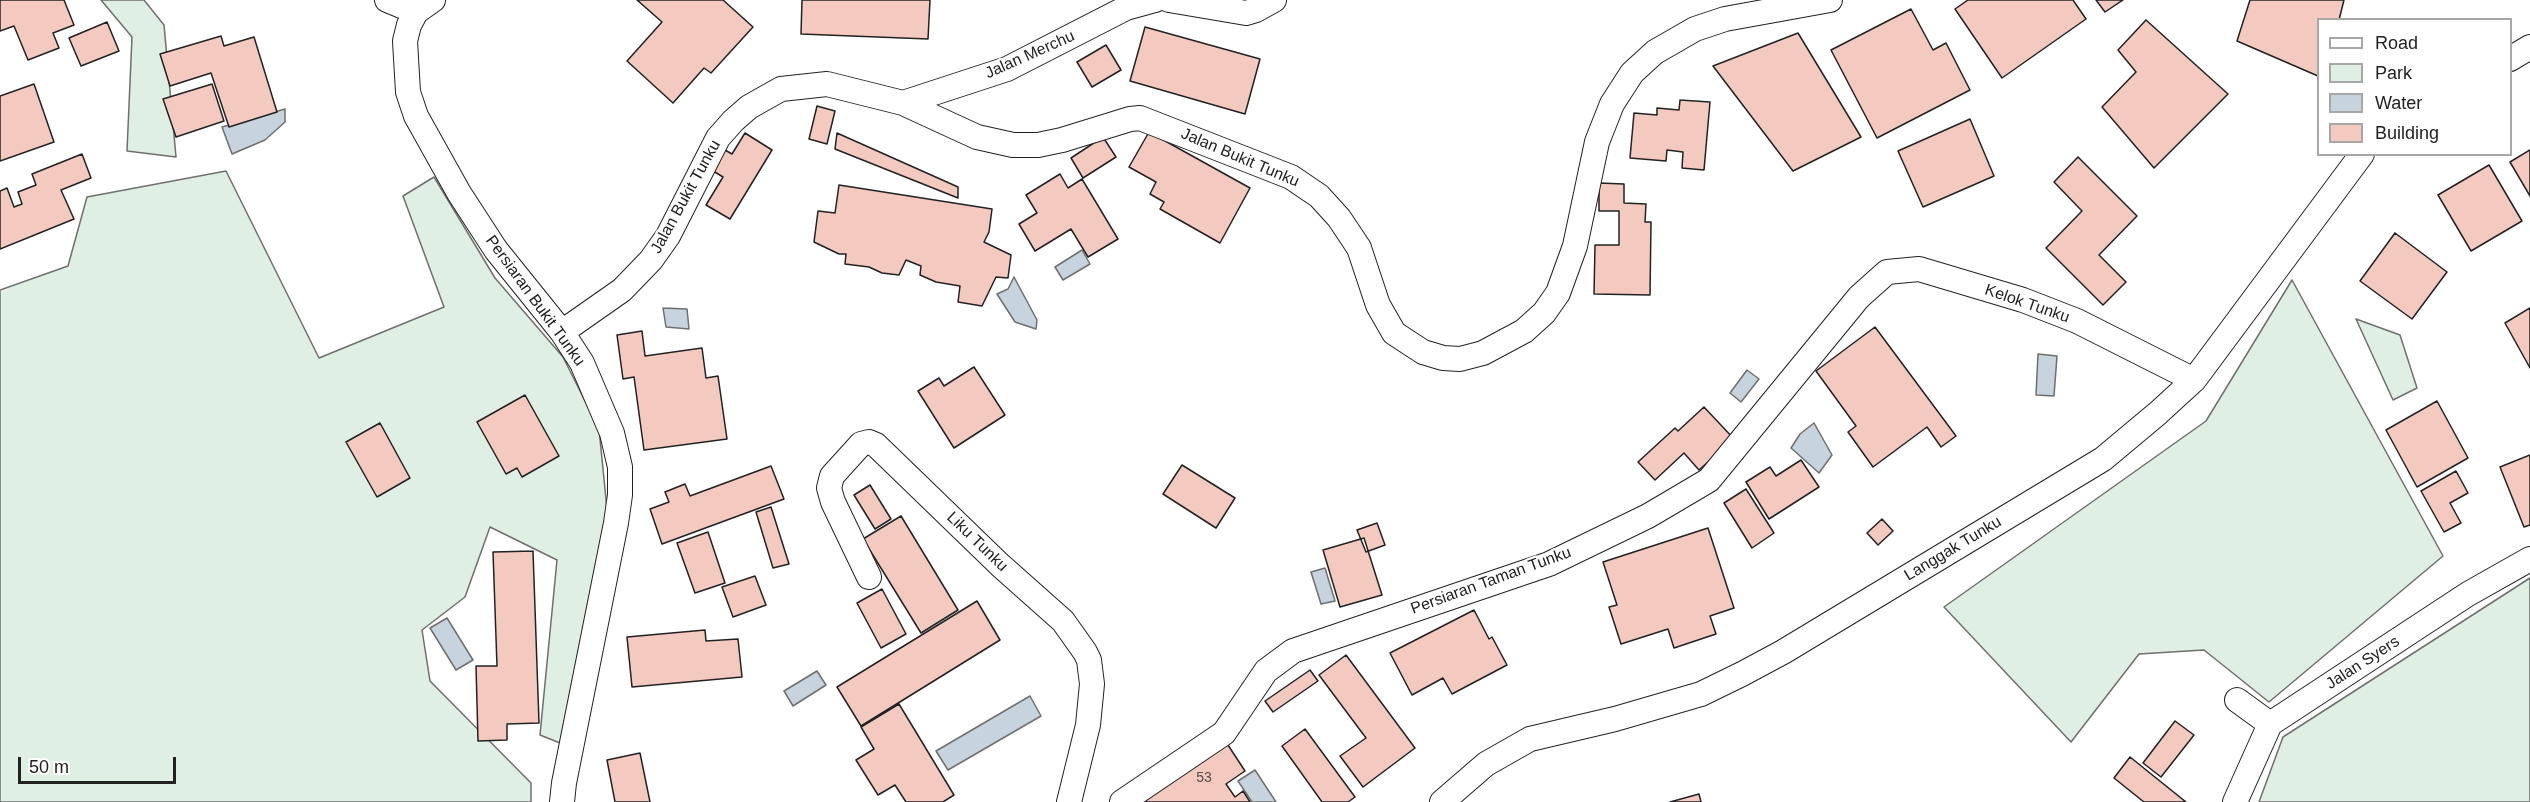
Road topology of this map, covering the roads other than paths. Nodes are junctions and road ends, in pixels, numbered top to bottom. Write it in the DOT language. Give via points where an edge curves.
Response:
graph roads {
  1 [pos="387,0"];
  2 [pos="1155,0"];
  3 [pos="1169,0"];
  4 [pos="1274,0"];
  5 [pos="1830,0"];
  6 [pos="425,6"];
  7 [pos="2530,47"];
  8 [pos="2512,58"];
  9 [pos="903,103"];
  10 [pos="2361,156"];
  11 [pos="1859,297"];
  12 [pos="562,332"];
  13 [pos="2194,380"];
  14 [pos="2530,559"];
  15 [pos="868,577"];
  16 [pos="2237,700"];
  17 [pos="2270,724"];
  18 [pos="562,802"];
  19 [pos="1069,802"];
  20 [pos="1122,802"];
  21 [pos="1442,802"];
  22 [pos="2235,802"];
  1 -- 6 [label="street"];
  2 -- 9 [label="street, Jalan Merchu" via="1126,8 1007,69"];
  3 -- 4 [label="street" via="1246,12"];
  5 -- 9 [label="street, Jalan Bukit Tunku" via="1725,19 1695,29 1655,52 1632,73 1612,104 1597,142 1575,246 1558,293 1524,331 1483,353 1460,359 1423,352 1394,333 1378,305 1359,248 1319,196 1291,177 1140,118 1062,140 1013,145 977,137"];
  6 -- 12 [label="street, Persiaran Bukit Tunku" via="409,25 404,50 408,92 416,116 496,250"];
  7 -- 8 [label="street"];
  9 -- 12 [label="street, Jalan Bukit Tunku" via="827,84 781,89 749,107 718,138 668,236 651,260 622,290"];
  10 -- 13 [label="street, Langgak Tunku"];
  11 -- 13 [label="street, Kelok Tunku" via="1887,272 1920,269 2040,306"];
  11 -- 20 [label="street, Persiaran Taman Tunku" via="1709,480 1648,516 1549,564 1293,651 1266,671 1224,733"];
  12 -- 18 [label="street, Persiaran Bukit Tunku" via="591,380 612,433 620,467 620,495"];
  13 -- 21 [label="street, Langgak Tunku" via="2103,459 1783,652 1701,694 1530,739 1486,764"];
  14 -- 17 [label="street, Jalan Syers" via="2468,594"];
  15 -- 19 [label="street, Liku Tunku" via="829,488 832,476 861,444 868,442 876,445 1063,621 1085,652 1092,684 1088,725"];
  16 -- 17 [label="street"];
  17 -- 22 [label="street"];
}
